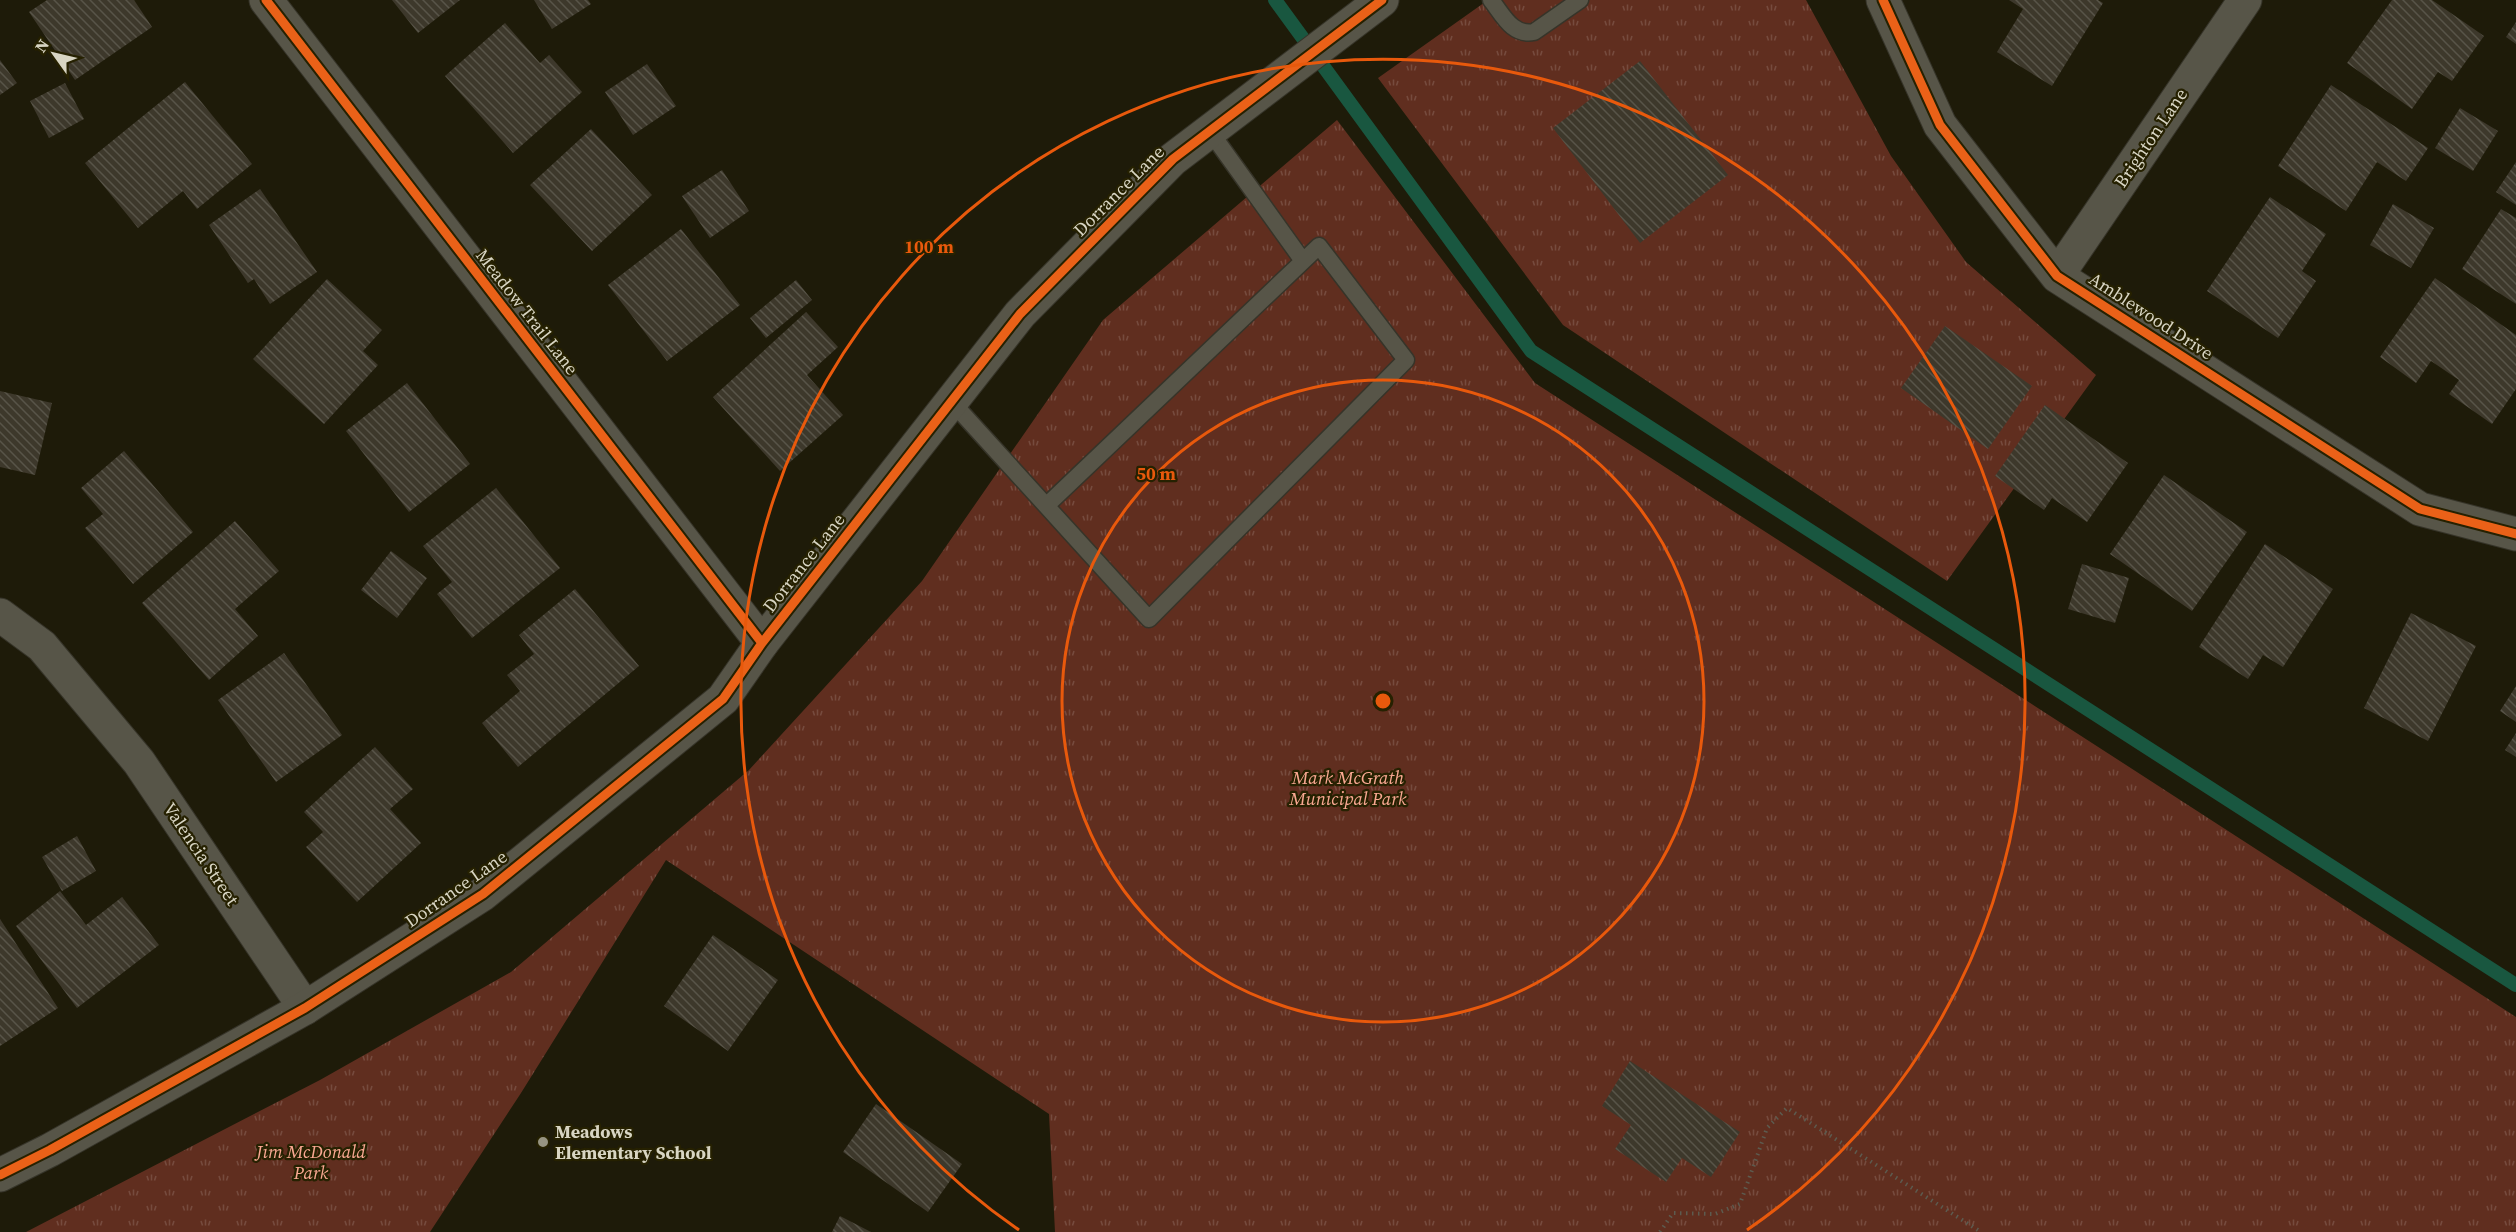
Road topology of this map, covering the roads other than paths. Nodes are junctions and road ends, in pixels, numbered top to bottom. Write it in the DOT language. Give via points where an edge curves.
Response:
graph roads {
  1 [pos="266,0"];
  2 [pos="1491,0"];
  3 [pos="1580,0"];
  4 [pos="1883,0"];
  5 [pos="2245,0"];
  6 [pos="1378,3"];
  7 [pos="1209,130"];
  8 [pos="1304,261"];
  9 [pos="2057,276"];
  10 [pos="951,401"];
  11 [pos="1047,505"];
  12 [pos="2516,534"];
  13 [pos="0,615"];
  14 [pos="762,644"];
  15 [pos="305,1008"];
  16 [pos="0,1175"];
  1 -- 14 [label="street, Meadow Trail Lane"];
  2 -- 3 [label="lane" via="1510,25 1525,34 1534,32"];
  4 -- 9 [label="street, Amblewood Drive" via="1940,125"];
  5 -- 9 [label="street, Brighton Lane"];
  6 -- 7 [label="street, Dorrance Lane"];
  7 -- 8 [label="lane"];
  7 -- 10 [label="street, Dorrance Lane" via="1173,159 1020,314"];
  8 -- 11 [label="lane"];
  8 -- 11 [label="lane" via="1319,246 1406,360 1149,619"];
  9 -- 12 [label="street, Amblewood Drive" via="2420,508"];
  10 -- 11 [label="lane"];
  10 -- 14 [label="street, Dorrance Lane"];
  13 -- 15 [label="street, Valencia Street" via="42,646 139,762"];
  14 -- 15 [label="street, Dorrance Lane" via="723,699 483,894"];
  15 -- 16 [label="street, Dorrance Lane"];
}
